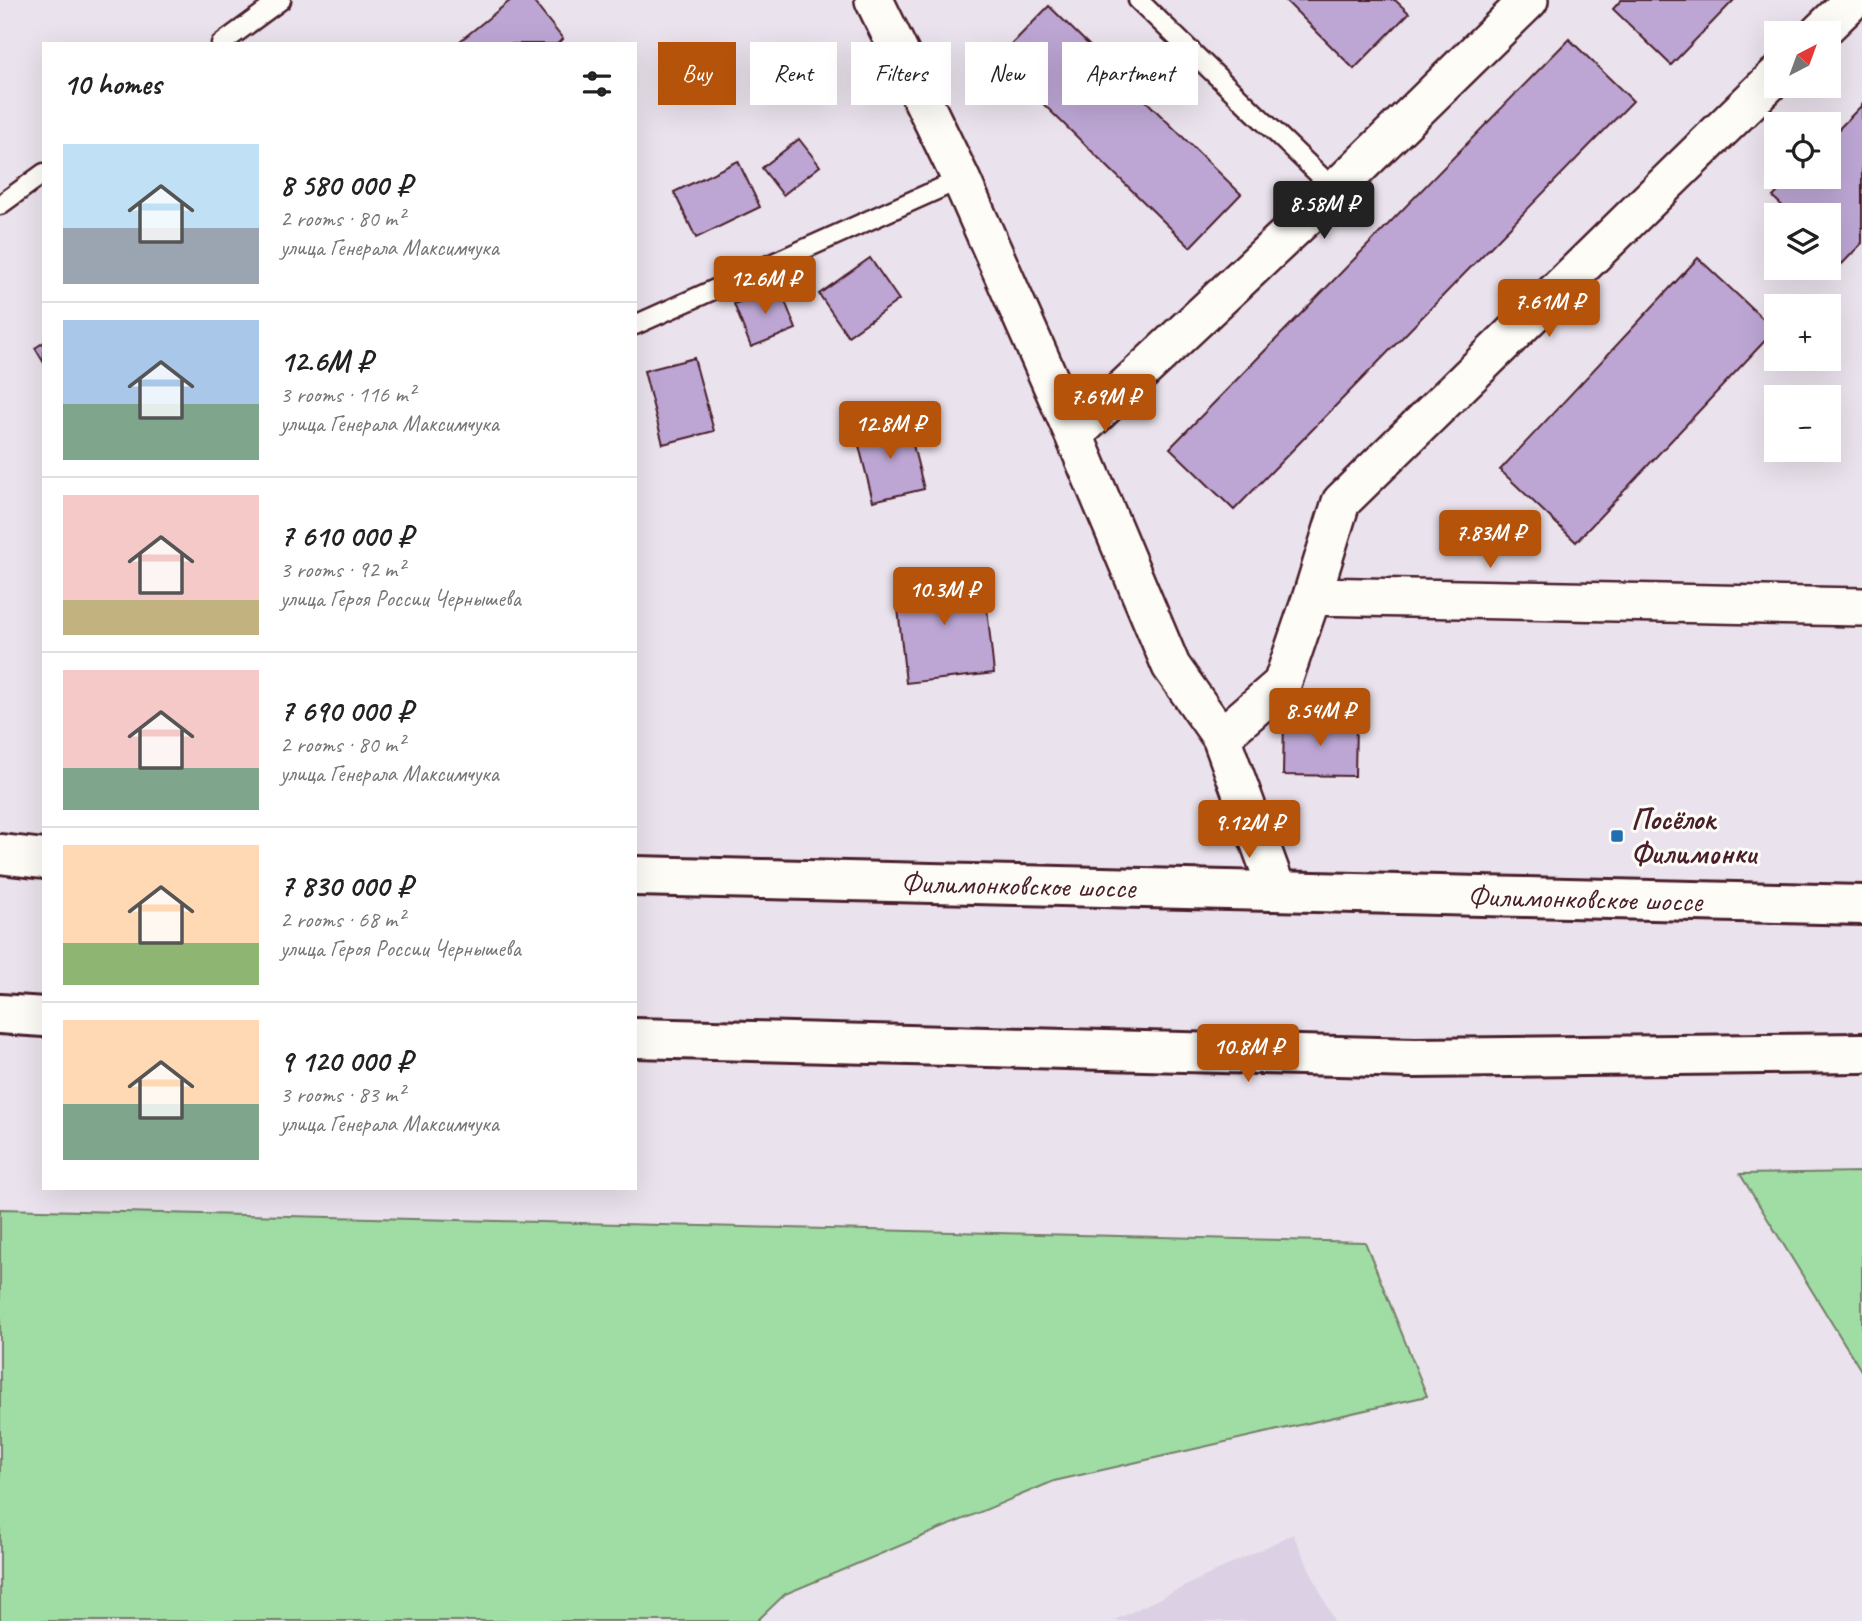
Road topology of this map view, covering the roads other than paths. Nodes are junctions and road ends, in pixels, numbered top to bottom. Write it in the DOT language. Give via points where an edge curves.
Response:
graph roads {
  1 [pos="281,0"];
  2 [pos="874,0"];
  3 [pos="1138,0"];
  4 [pos="1529,0"];
  5 [pos="1853,0"];
  6 [pos="1831,21"];
  7 [pos="224,42"];
  8 [pos="1764,88"];
  9 [pos="42,174"];
  10 [pos="961,179"];
  11 [pos="1335,190"];
  12 [pos="0,205"];
  13 [pos="637,324"];
  14 [pos="1074,435"];
  15 [pos="1312,596"];
  16 [pos="1862,607"];
  17 [pos="1222,737"];
  18 [pos="0,854"];
  19 [pos="42,859"];
  20 [pos="637,876"];
  21 [pos="1277,890"];
  22 [pos="1862,905"];
  23 [pos="0,1014"];
  24 [pos="42,1017"];
  25 [pos="637,1038"];
  26 [pos="1862,1053"];
  1 -- 7 [label="lane"];
  2 -- 10 [label="street"];
  3 -- 11 [label="lane"];
  4 -- 11 [label="street"];
  5 -- 6 [label="street"];
  8 -- 15 [label="street" via="1341,502"];
  9 -- 12 [label="lane"];
  10 -- 13 [label="lane"];
  10 -- 14 [label="street"];
  11 -- 14 [label="street"];
  14 -- 17 [label="street" via="1171,666"];
  15 -- 16 [label="street"];
  15 -- 17 [label="street" via="1282,684"];
  17 -- 21 [label="street"];
  18 -- 19 [label="main road"];
  20 -- 21 [label="main road, Филимонковское шоссе"];
  21 -- 22 [label="main road, Филимонковское шоссе"];
  23 -- 24 [label="main road"];
  25 -- 26 [label="main road" via="1415,1058"];
}
